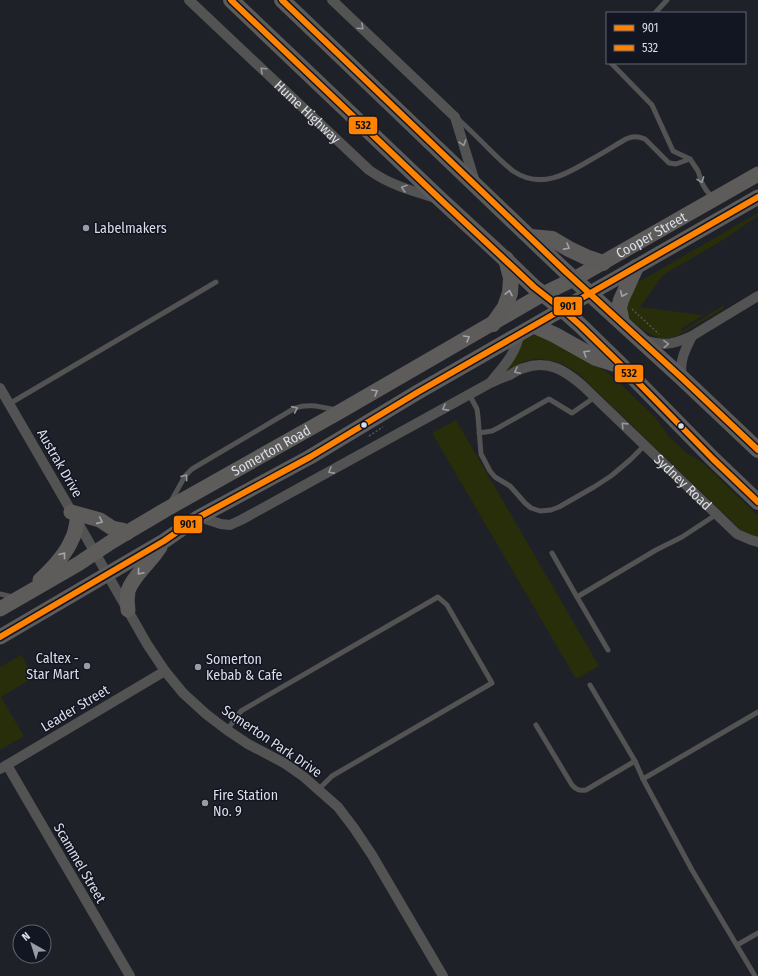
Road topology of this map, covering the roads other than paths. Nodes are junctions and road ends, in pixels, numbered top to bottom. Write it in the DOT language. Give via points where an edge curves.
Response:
graph roads {
  1 [pos="189,0"];
  2 [pos="231,0"];
  3 [pos="282,0"];
  4 [pos="332,0"];
  5 [pos="668,0"];
  6 [pos="656,12"];
  7 [pos="612,64"];
  8 [pos="456,117"];
  9 [pos="690,159"];
  10 [pos="756,180"];
  11 [pos="476,186"];
  12 [pos="758,197"];
  13 [pos="714,199"];
  14 [pos="441,200"];
  15 [pos="531,238"];
  16 [pos="506,259"];
  17 [pos="602,263"];
  18 [pos="636,268"];
  19 [pos="574,279"];
  20 [pos="216,282"];
  21 [pos="590,293"];
  22 [pos="543,294"];
  23 [pos="757,299"];
  24 [pos="562,309"];
  25 [pos="622,323"];
  26 [pos="493,324"];
  27 [pos="535,326"];
  28 [pos="519,335"];
  29 [pos="692,336"];
  30 [pos="640,339"];
  31 [pos="622,366"];
  32 [pos="682,378"];
  33 [pos="490,383"];
  34 [pos="0,388"];
  35 [pos="469,394"];
  36 [pos="595,397"];
  37 [pos="9,404"];
  38 [pos="341,411"];
  39 [pos="479,433"];
  40 [pos="645,445"];
  41 [pos="758,450"];
  42 [pos="758,502"];
  43 [pos="165,510"];
  44 [pos="717,514"];
  45 [pos="74,516"];
  46 [pos="199,516"];
  47 [pos="127,533"];
  48 [pos="164,541"];
  49 [pos="758,542"];
  50 [pos="95,553"];
  51 [pos="552,553"];
  52 [pos="108,574"];
  53 [pos="0,594"];
  54 [pos="23,596"];
  55 [pos="577,596"];
  56 [pos="0,609"];
  57 [pos="128,610"];
  58 [pos="0,637"];
  59 [pos="608,650"];
  60 [pos="165,671"];
  61 [pos="590,685"];
  62 [pos="758,712"];
  63 [pos="536,725"];
  64 [pos="227,730"];
  65 [pos="635,761"];
  66 [pos="3,767"];
  67 [pos="643,779"];
  68 [pos="319,790"];
  69 [pos="758,933"];
  70 [pos="737,945"];
  71 [pos="130,976"];
  72 [pos="443,976"];
  73 [pos="755,976"];
  14 -- 1 [label="street, Hume Highway, one-way" via="383,180 369,170"];
  2 -- 14 [label="highway, Hume Highway"];
  3 -- 11 [label="highway"];
  4 -- 8 [label="street, one-way"];
  5 -- 6 [label="lane"];
  7 -- 9 [label="lane" via="652,105 673,151"];
  8 -- 9 [label="lane" via="514,172 535,179 545,180 567,174 633,136 645,139 669,163 676,164"];
  8 -- 11 [label="street, one-way"];
  9 -- 13 [label="lane, one-way" via="706,190"];
  10 -- 13 [label="main road, Cooper Street"];
  11 -- 15 [label="highway"];
  12 -- 18 [label="main road, Cooper Street"];
  13 -- 17 [label="main road, Cooper Street"];
  14 -- 16 [label="highway, Hume Highway"];
  15 -- 17 [label="highway, one-way" via="552,239"];
  15 -- 19 [label="highway"];
  16 -- 22 [label="highway, Hume Highway"];
  26 -- 16 [label="highway, one-way" via="505,307 510,293 511,278"];
  17 -- 19 [label="main road, Cooper Street"];
  18 -- 21 [label="main road, Cooper Street"];
  18 -- 25 [label="highway, one-way" via="621,300 619,308"];
  19 -- 21 [label="highway"];
  19 -- 22 [label="main road, Cooper Street"];
  20 -- 37 [label="lane"];
  21 -- 24 [label="main road, Cooper Street"];
  21 -- 25 [label="highway"];
  22 -- 24 [label="highway, Hume Highway"];
  22 -- 26 [label="main road, Somerton Road"];
  23 -- 29 [label="street"];
  24 -- 27 [label="main road, Somerton Road"];
  24 -- 31 [label="highway"];
  25 -- 30 [label="highway"];
  38 -- 26 [label="main road, Somerton Road, one-way"];
  27 -- 28 [label="main road, Somerton Road"];
  31 -- 27 [label="highway, one-way" via="596,358"];
  28 -- 33 [label="street" via="515,349"];
  28 -- 46 [label="main road, Somerton Road" via="310,457"];
  30 -- 29 [label="street, one-way" via="668,344"];
  29 -- 32 [label="street" via="683,354"];
  30 -- 32 [label="highway"];
  31 -- 42 [label="highway"];
  32 -- 41 [label="highway"];
  33 -- 35 [label="street"];
  36 -- 33 [label="street, Sydney Road, one-way" via="567,373 552,366 534,365"];
  34 -- 37 [label="street, Austrak Drive"];
  35 -- 39 [label="lane" via="477,409"];
  35 -- 46 [label="street, one-way" via="241,520 221,524"];
  36 -- 39 [label="lane" via="572,413 549,399 492,431"];
  40 -- 36 [label="street, Sydney Road, one-way"];
  37 -- 45 [label="street, Austrak Drive"];
  38 -- 43 [label="main road, Somerton Road"];
  43 -- 38 [label="lane, one-way" via="192,469 295,408 309,405"];
  39 -- 40 [label="lane" via="481,454 490,471 510,486 531,508 540,511 559,507 594,487 611,476"];
  40 -- 44 [label="street, Sydney Road"];
  43 -- 47 [label="main road, Somerton Road"];
  44 -- 49 [label="street, Sydney Road" via="737,534"];
  44 -- 55 [label="lane" via="682,537"];
  45 -- 47 [label="main road, one-way" via="100,520 112,528"];
  45 -- 50 [label="street, Austrak Drive"];
  54 -- 45 [label="main road, one-way" via="53,567 67,549 73,539"];
  46 -- 48 [label="main road, Somerton Road"];
  47 -- 50 [label="main road, Somerton Road"];
  48 -- 52 [label="main road, Somerton Road"];
  48 -- 57 [label="main road, one-way" via="131,584 128,591"];
  50 -- 52 [label="street, Austrak Drive"];
  50 -- 54 [label="main road, Somerton Road"];
  51 -- 55 [label="lane"];
  52 -- 57 [label="street, Somerton Park Drive"];
  52 -- 58 [label="main road, Somerton Road"];
  53 -- 54 [label="lane"];
  54 -- 56 [label="main road, Somerton Road"];
  55 -- 59 [label="lane"];
  57 -- 60 [label="street, Somerton Park Drive"];
  60 -- 64 [label="street, Somerton Park Drive" via="183,693"];
  60 -- 66 [label="street, Leader Street"];
  61 -- 65 [label="lane"];
  62 -- 67 [label="lane"];
  63 -- 65 [label="lane" via="576,789 586,790"];
  64 -- 68 [label="street, Somerton Park Drive" via="284,763"];
  64 -- 68 [label="lane" via="241,711 438,597 447,605 492,683 332,776"];
  65 -- 67 [label="lane"];
  66 -- 71 [label="street, Scammel Street"];
  67 -- 70 [label="lane" via="692,870"];
  68 -- 72 [label="street, Somerton Park Drive" via="338,807 372,855"];
  69 -- 70 [label="lane"];
  70 -- 73 [label="lane"];
}
